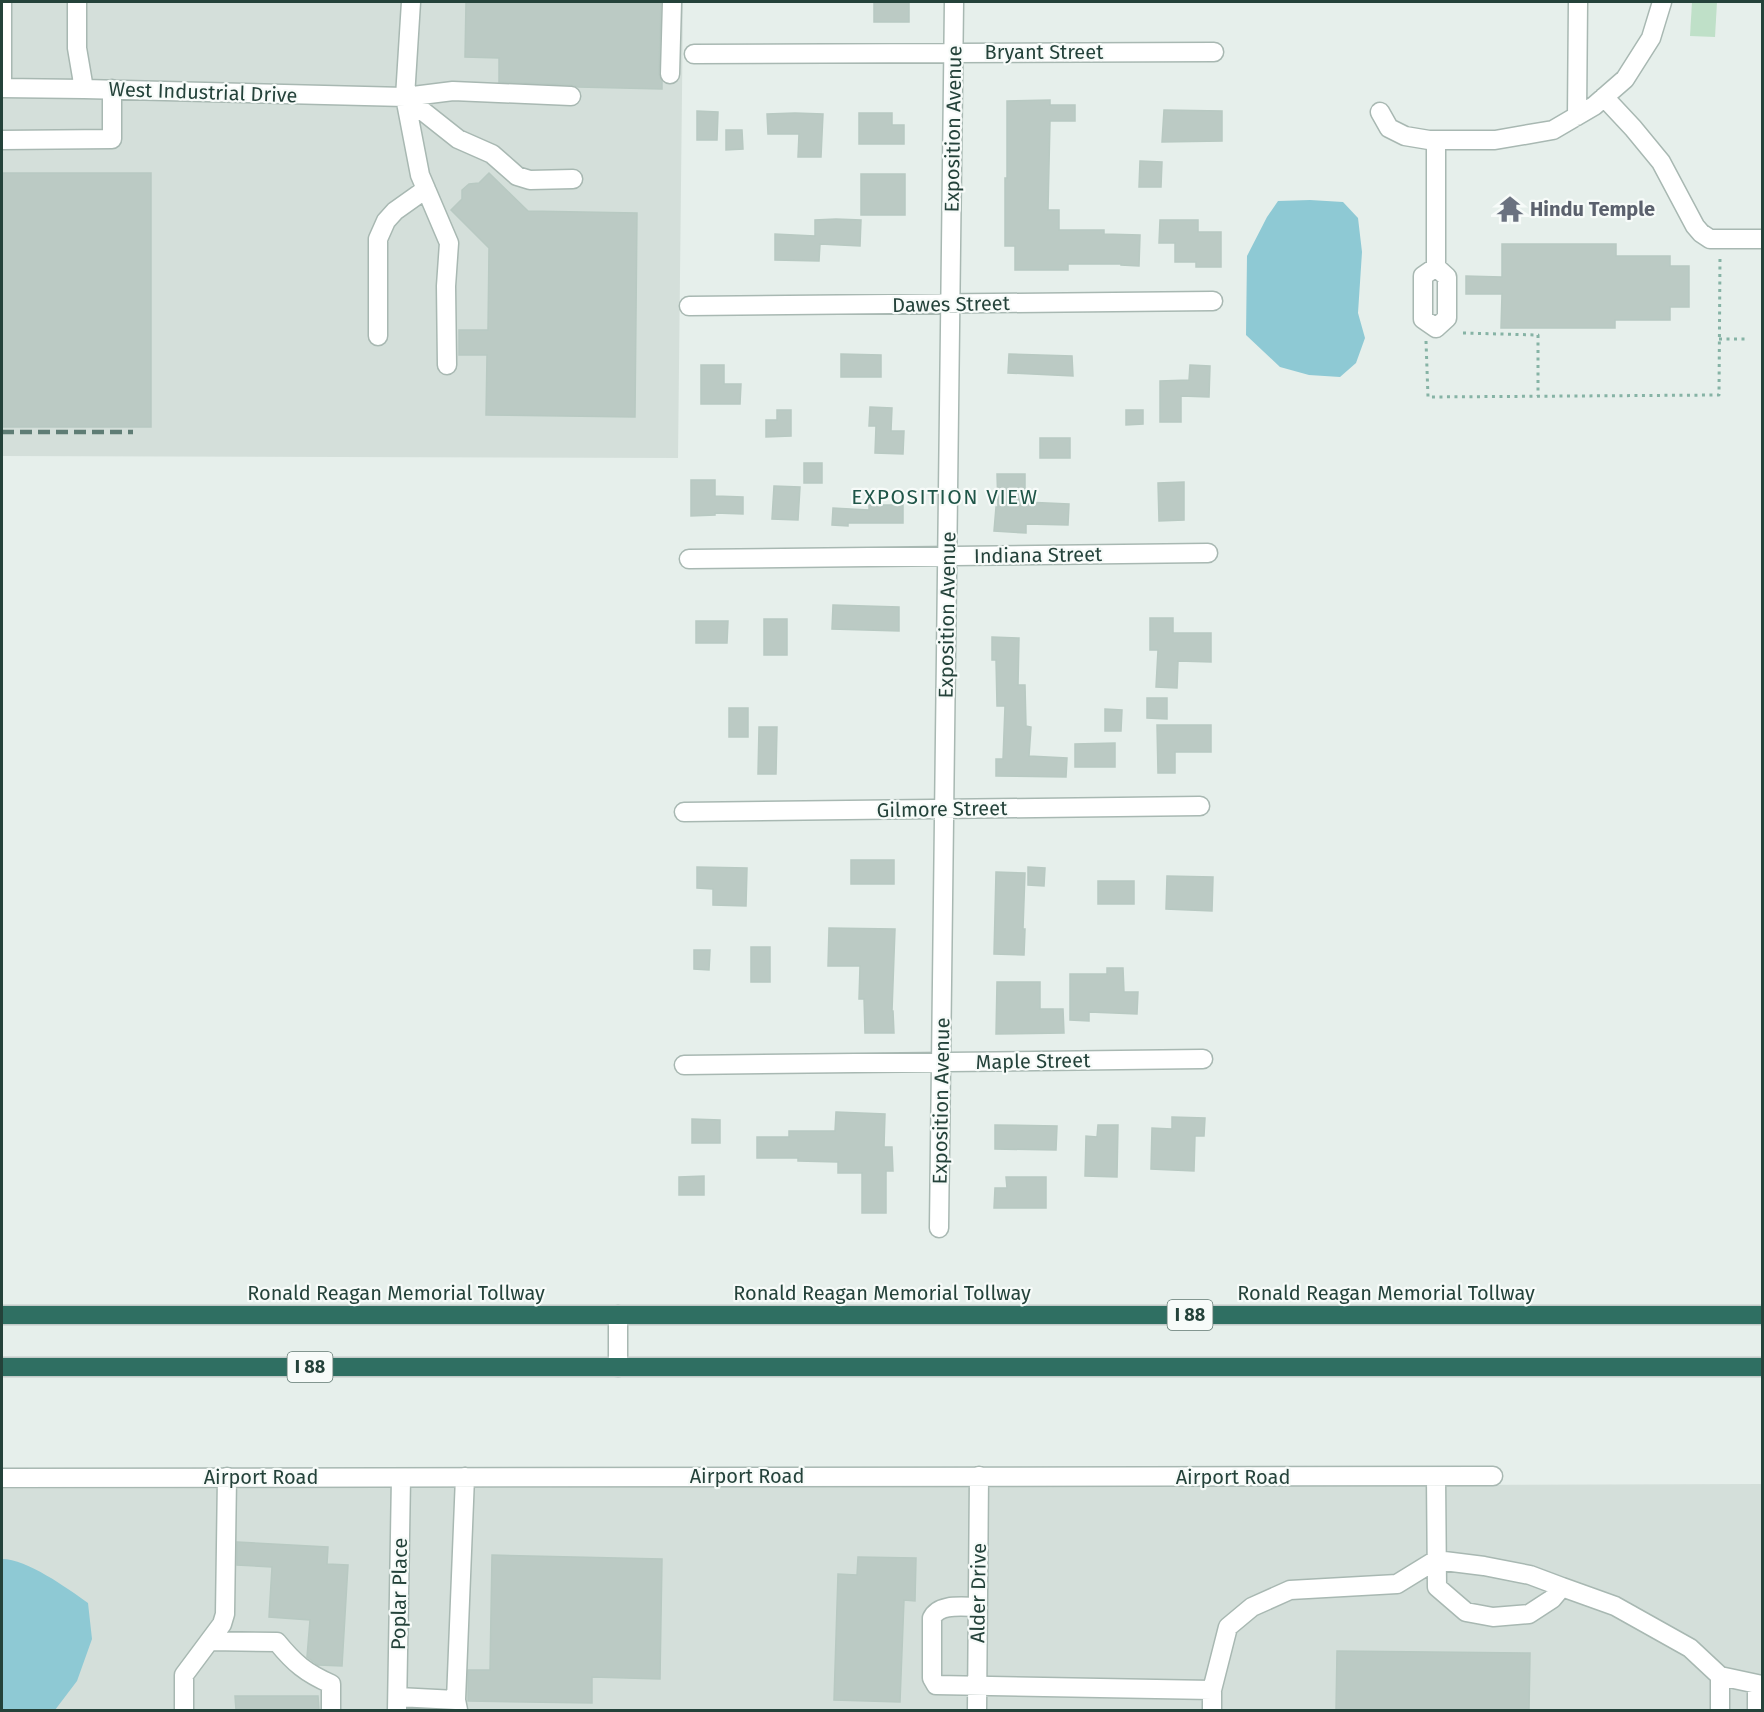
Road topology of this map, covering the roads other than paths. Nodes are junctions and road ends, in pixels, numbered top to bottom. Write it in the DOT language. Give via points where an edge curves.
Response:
graph roads {
  1 [pos="2,2"];
  2 [pos="77,2"];
  3 [pos="411,2"];
  4 [pos="672,2"];
  5 [pos="954,2"];
  6 [pos="1578,2"];
  7 [pos="1662,2"];
  8 [pos="1214,52"];
  9 [pos="954,53"];
  10 [pos="694,54"];
  11 [pos="670,74"];
  12 [pos="2,88"];
  13 [pos="84,89"];
  14 [pos="112,89"];
  15 [pos="571,96"];
  16 [pos="405,97"];
  17 [pos="1604,97"];
  18 [pos="1380,112"];
  19 [pos="1576,116"];
  20 [pos="2,140"];
  21 [pos="1436,140"];
  22 [pos="573,179"];
  23 [pos="426,189"];
  24 [pos="1762,239"];
  25 [pos="1436,267"];
  26 [pos="1213,301"];
  27 [pos="951,304"];
  28 [pos="689,306"];
  29 [pos="378,336"];
  30 [pos="447,364"];
  31 [pos="1208,554"];
  32 [pos="948,556"];
  33 [pos="688,559"];
  34 [pos="1200,806"];
  35 [pos="944,809"];
  36 [pos="684,812"];
  37 [pos="1203,1059"];
  38 [pos="941,1062"];
  39 [pos="684,1065"];
  40 [pos="939,1228"];
  41 [pos="2,1315"];
  42 [pos="618,1315"];
  43 [pos="1762,1315"];
  44 [pos="2,1367"];
  45 [pos="618,1367"];
  46 [pos="1762,1367"];
  47 [pos="980,1476"];
  48 [pos="1492,1476"];
  49 [pos="227,1477"];
  50 [pos="465,1477"];
  51 [pos="1436,1477"];
  52 [pos="400,1478"];
  53 [pos="2,1479"];
  54 [pos="1436,1560"];
  55 [pos="1562,1587"];
  56 [pos="978,1606"];
  57 [pos="210,1641"];
  58 [pos="1720,1676"];
  59 [pos="1760,1685"];
  60 [pos="977,1686"];
  61 [pos="1212,1690"];
  62 [pos="398,1704"];
  63 [pos="457,1705"];
  64 [pos="184,1710"];
  65 [pos="331,1710"];
  66 [pos="977,1710"];
  67 [pos="1212,1710"];
  68 [pos="1719,1710"];
  69 [pos="1757,1710"];
  1 -- 12 [label="street"];
  2 -- 13 [label="street" via="77,48"];
  3 -- 16 [label="street"];
  4 -- 11 [label="street"];
  5 -- 9 [label="street, Exposition Avenue"];
  6 -- 19 [label="street"];
  7 -- 17 [label="street" via="1651,38 1626,79"];
  8 -- 9 [label="street, Bryant Street"];
  9 -- 10 [label="street, Bryant Street"];
  9 -- 27 [label="street, Exposition Avenue"];
  12 -- 13 [label="street, West Industrial Drive"];
  13 -- 14 [label="street, West Industrial Drive"];
  14 -- 16 [label="street, West Industrial Drive"];
  14 -- 20 [label="street" via="112,139"];
  15 -- 16 [label="street, West Industrial Drive" via="453,91"];
  16 -- 22 [label="street" via="458,139 492,154 517,176 530,180"];
  16 -- 23 [label="street"];
  17 -- 19 [label="street"];
  17 -- 24 [label="street" via="1661,162 1701,233 1710,238"];
  18 -- 21 [label="street" via="1389,128 1405,136"];
  19 -- 21 [label="street" via="1553,130 1495,140"];
  21 -- 25 [label="street"];
  23 -- 29 [label="street" via="386,221 378,239"];
  23 -- 30 [label="street" via="449,243"];
  26 -- 27 [label="street, Dawes Street"];
  27 -- 28 [label="street, Dawes Street"];
  27 -- 32 [label="street, Exposition Avenue"];
  31 -- 32 [label="street, Indiana Street"];
  32 -- 33 [label="street, Indiana Street"];
  32 -- 35 [label="street, Exposition Avenue"];
  34 -- 35 [label="street, Gilmore Street"];
  35 -- 36 [label="street, Gilmore Street"];
  35 -- 38 [label="street, Exposition Avenue"];
  37 -- 38 [label="street, Maple Street"];
  38 -- 39 [label="street, Maple Street"];
  38 -- 40 [label="street, Exposition Avenue"];
  41 -- 42 [label="highway, Ronald Reagan Memorial Tollway / I 88"];
  42 -- 43 [label="highway, Ronald Reagan Memorial Tollway / I 88"];
  42 -- 45 [label="street"];
  44 -- 45 [label="highway, I 88"];
  45 -- 46 [label="highway, I 88"];
  47 -- 50 [label="street, Airport Road"];
  47 -- 51 [label="street, Airport Road"];
  47 -- 56 [label="street, Alder Drive"];
  48 -- 51 [label="street, Airport Road"];
  49 -- 52 [label="street, Airport Road"];
  49 -- 53 [label="street, Airport Road"];
  49 -- 57 [label="street" via="225,1614"];
  50 -- 52 [label="street, Airport Road"];
  50 -- 63 [label="street"];
  51 -- 54 [label="street"];
  52 -- 62 [label="street, Poplar Place"];
  54 -- 55 [label="street" via="1530,1575"];
  54 -- 55 [label="street" via="1437,1587 1466,1612 1492,1617 1529,1614"];
  54 -- 61 [label="street" via="1397,1584 1290,1590 1252,1606 1228,1627"];
  55 -- 58 [label="street" via="1615,1606 1690,1648"];
  56 -- 60 [label="street, Alder Drive"];
  56 -- 60 [label="street" via="941,1608 932,1618 932,1678 936,1685"];
  57 -- 64 [label="street" via="184,1675"];
  57 -- 65 [label="street" via="277,1642 293,1662 331,1684"];
  58 -- 59 [label="street"];
  58 -- 68 [label="street"];
  59 -- 69 [label="street"];
  60 -- 61 [label="street"];
  60 -- 66 [label="street, Alder Drive"];
  61 -- 67 [label="street"];
  62 -- 63 [label="street"];
}
